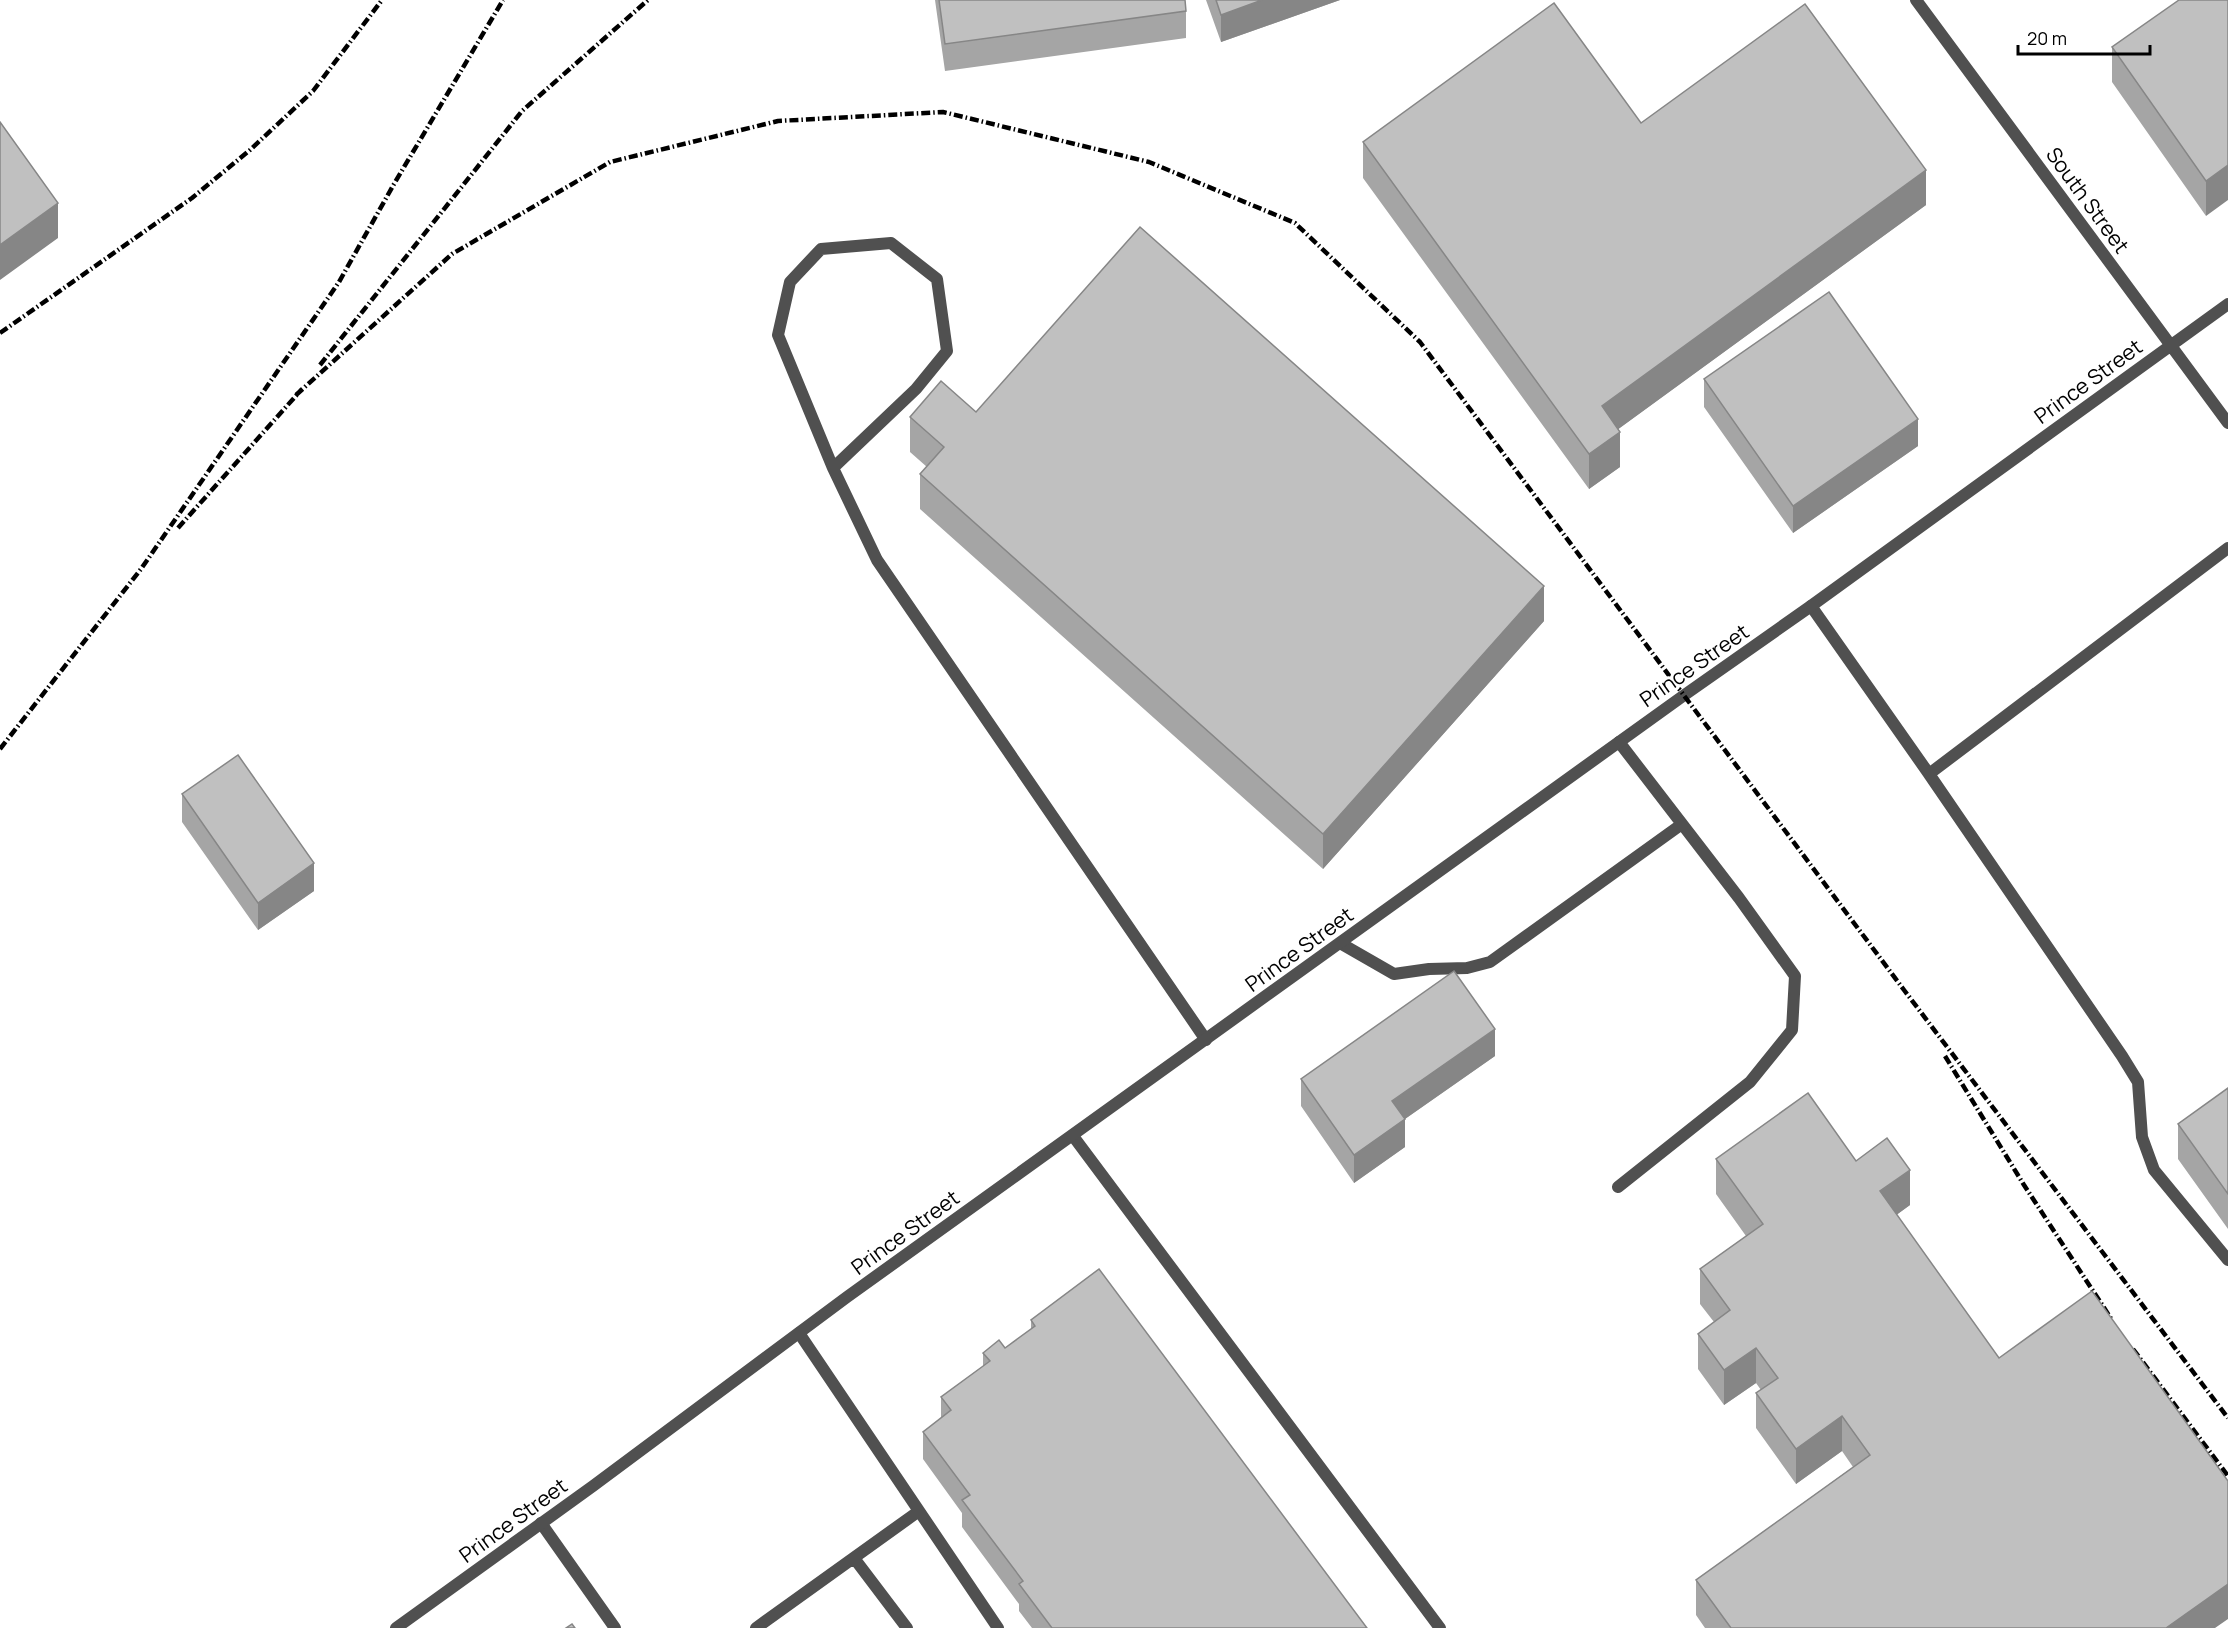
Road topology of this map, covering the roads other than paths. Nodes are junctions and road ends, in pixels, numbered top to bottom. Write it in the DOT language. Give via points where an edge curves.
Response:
graph roads {
  1 [pos="1916,0"];
  2 [pos="2228,304"];
  3 [pos="2171,345"];
  4 [pos="2228,423"];
  5 [pos="833,468"];
  6 [pos="2228,548"];
  7 [pos="1811,606"];
  8 [pos="1619,742"];
  9 [pos="1929,774"];
  10 [pos="1682,824"];
  11 [pos="1340,944"];
  12 [pos="1206,1040"];
  13 [pos="1073,1136"];
  14 [pos="1618,1187"];
  15 [pos="2228,1260"];
  16 [pos="799,1333"];
  17 [pos="919,1511"];
  18 [pos="542,1523"];
  19 [pos="854,1558"];
  20 [pos="396,1628"];
  21 [pos="615,1628"];
  22 [pos="756,1628"];
  23 [pos="907,1628"];
  24 [pos="998,1628"];
  25 [pos="1440,1628"];
  1 -- 3 [label="street, South Street"];
  2 -- 3 [label="street, Prince Street"];
  3 -- 4 [label="street, South Street"];
  3 -- 7 [label="street, Prince Street"];
  5 -- 5 [label="street" via="778,334 790,282 821,249 891,243 937,279 946,351 916,389"];
  5 -- 12 [label="street" via="877,560"];
  6 -- 9 [label="street"];
  7 -- 8 [label="street, Prince Street"];
  7 -- 9 [label="street"];
  8 -- 10 [label="street"];
  8 -- 11 [label="street, Prince Street"];
  9 -- 15 [label="street" via="2122,1056 2138,1083 2142,1137 2154,1170"];
  10 -- 11 [label="street" via="1490,962 1467,968 1394,974"];
  10 -- 14 [label="street" via="1795,976 1792,1030 1750,1082"];
  11 -- 12 [label="street, Prince Street"];
  12 -- 13 [label="street, Prince Street"];
  13 -- 16 [label="street, Prince Street"];
  13 -- 25 [label="street"];
  16 -- 17 [label="street"];
  16 -- 18 [label="street, Prince Street"];
  17 -- 19 [label="street"];
  17 -- 24 [label="street"];
  18 -- 20 [label="street, Prince Street"];
  18 -- 21 [label="street"];
  19 -- 22 [label="street"];
  19 -- 23 [label="street"];
}
